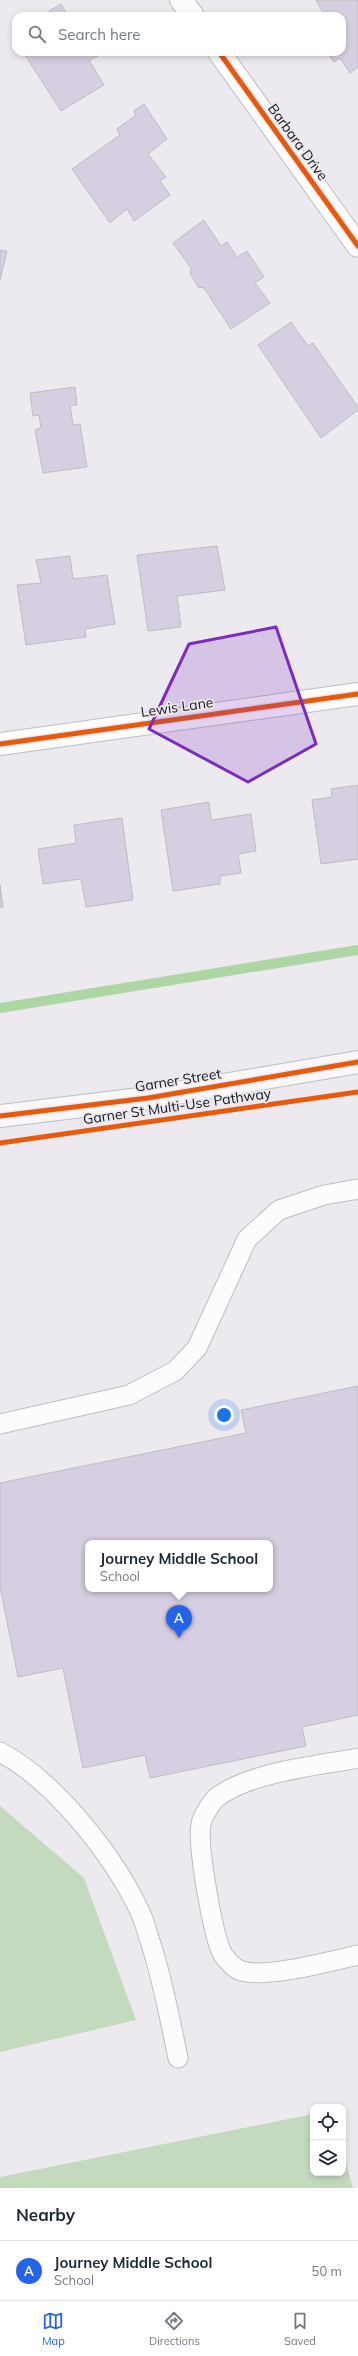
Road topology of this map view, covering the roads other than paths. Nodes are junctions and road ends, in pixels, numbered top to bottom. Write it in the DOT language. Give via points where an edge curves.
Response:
graph roads {
  1 [pos="181,0"];
  2 [pos="190,12"];
  3 [pos="222,56"];
  4 [pos="358,246"];
  5 [pos="358,694"];
  6 [pos="0,744"];
  7 [pos="358,1062"];
  8 [pos="0,1116"];
  9 [pos="358,1189"];
  10 [pos="0,1424"];
  11 [pos="0,1752"];
  12 [pos="358,1758"];
  13 [pos="358,1955"];
  14 [pos="178,2058"];
  1 -- 2 [label="street"];
  3 -- 4 [label="street, Barbara Drive"];
  5 -- 6 [label="street, Lewis Lane"];
  7 -- 8 [label="street, Garner Street" via="148,1098"];
  9 -- 10 [label="lane" via="324,1195 279,1210 247,1240 197,1348 175,1371 129,1395"];
  11 -- 14 [label="lane" via="63,1802 112,1862 141,1912 161,1975"];
  12 -- 13 [label="lane" via="262,1776 236,1786 215,1799 201,1823 200,1849 214,1925 224,1955 238,1970 261,1974"];
}
